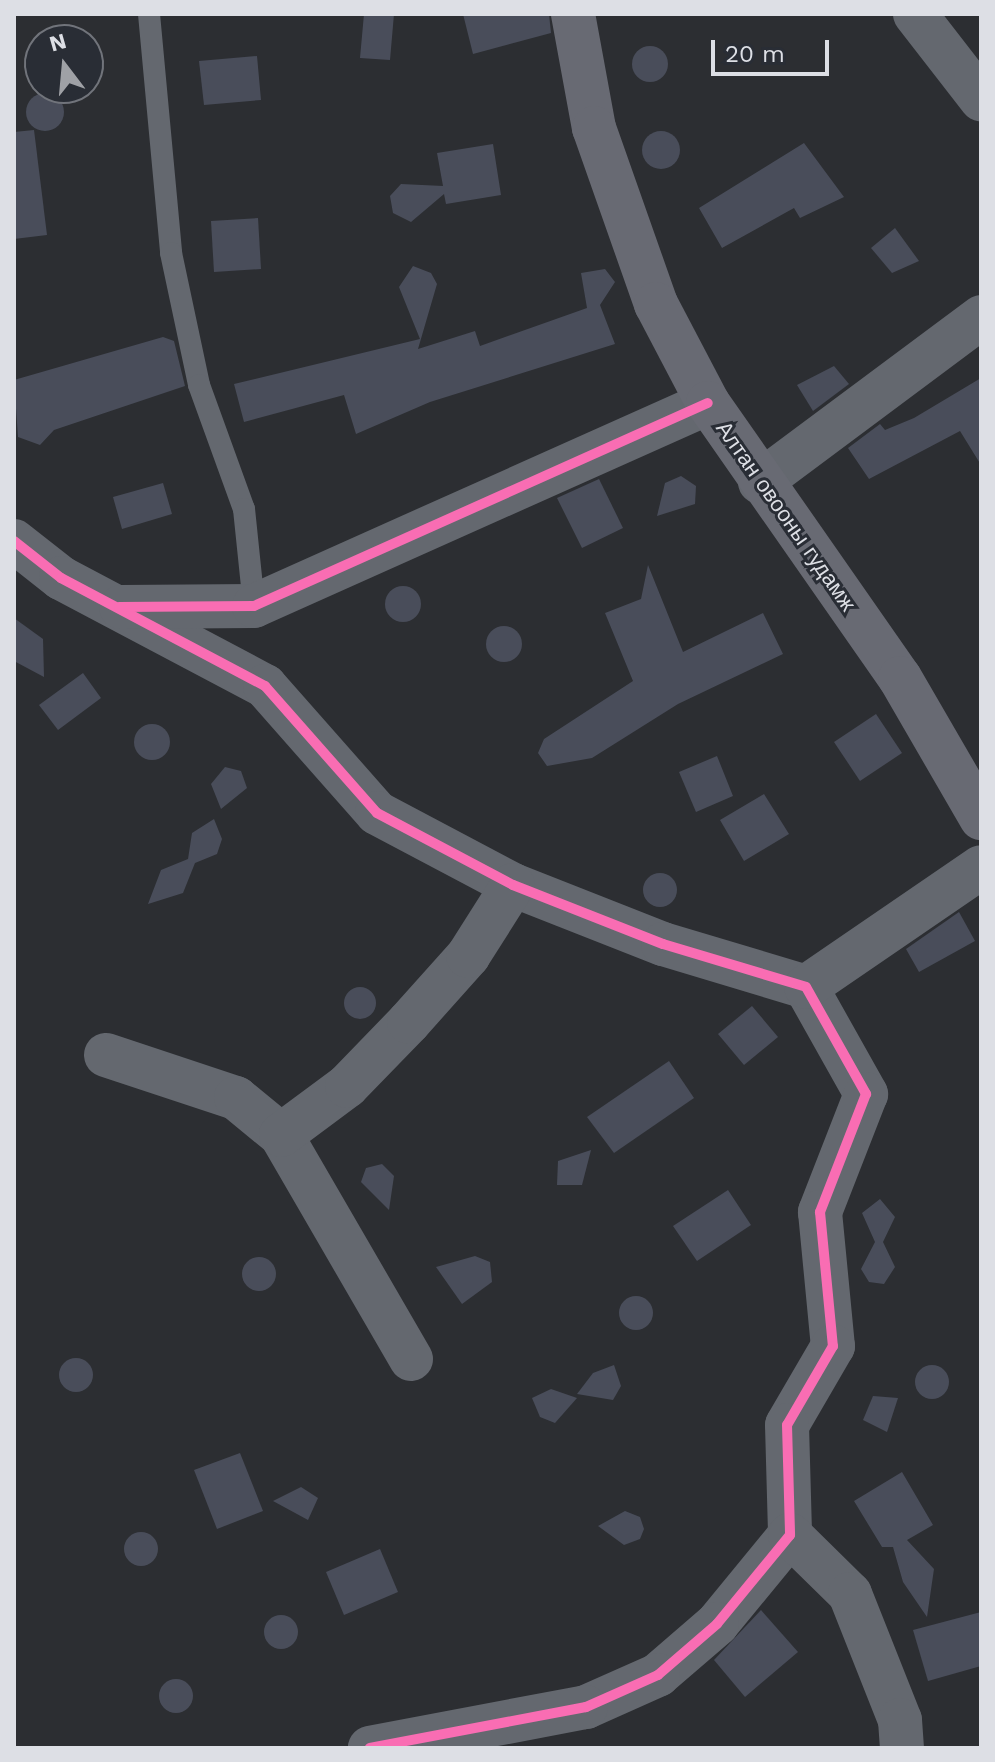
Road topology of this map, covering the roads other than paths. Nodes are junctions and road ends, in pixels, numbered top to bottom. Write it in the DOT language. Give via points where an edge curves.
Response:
graph roads {
  1 [pos="149,14"];
  2 [pos="573,14"];
  3 [pos="915,14"];
  4 [pos="981,99"];
  5 [pos="981,317"];
  6 [pos="708,403"];
  7 [pos="760,482"];
  8 [pos="14,541"];
  9 [pos="254,606"];
  10 [pos="115,607"];
  11 [pos="981,818"];
  12 [pos="981,867"];
  13 [pos="513,885"];
  14 [pos="806,987"];
  15 [pos="106,1055"];
  16 [pos="281,1135"];
  17 [pos="411,1359"];
  18 [pos="790,1535"];
  19 [pos="370,1748"];
  20 [pos="902,1748"];
  1 -- 9 [label="lane" via="171,253 199,385 244,509"];
  2 -- 6 [label="main road, Алтан овооны гудамж" via="594,128 656,304"];
  3 -- 4 [label="street"];
  5 -- 7 [label="street"];
  6 -- 7 [label="main road, Алтан овооны гудамж"];
  6 -- 9 [label="street"];
  7 -- 11 [label="main road, Алтан овооны гудамж" via="900,678"];
  8 -- 10 [label="street"];
  9 -- 10 [label="street"];
  10 -- 13 [label="street" via="265,686 377,813"];
  12 -- 14 [label="street"];
  13 -- 14 [label="street" via="663,944"];
  13 -- 16 [label="street" via="468,956 409,1022 347,1086"];
  14 -- 18 [label="street" via="866,1094 820,1212 833,1346 787,1425"];
  15 -- 16 [label="street" via="236,1098"];
  16 -- 17 [label="street"];
  18 -- 19 [label="street" via="717,1624 658,1675 586,1707"];
  18 -- 20 [label="street" via="850,1594 900,1720"];
}
